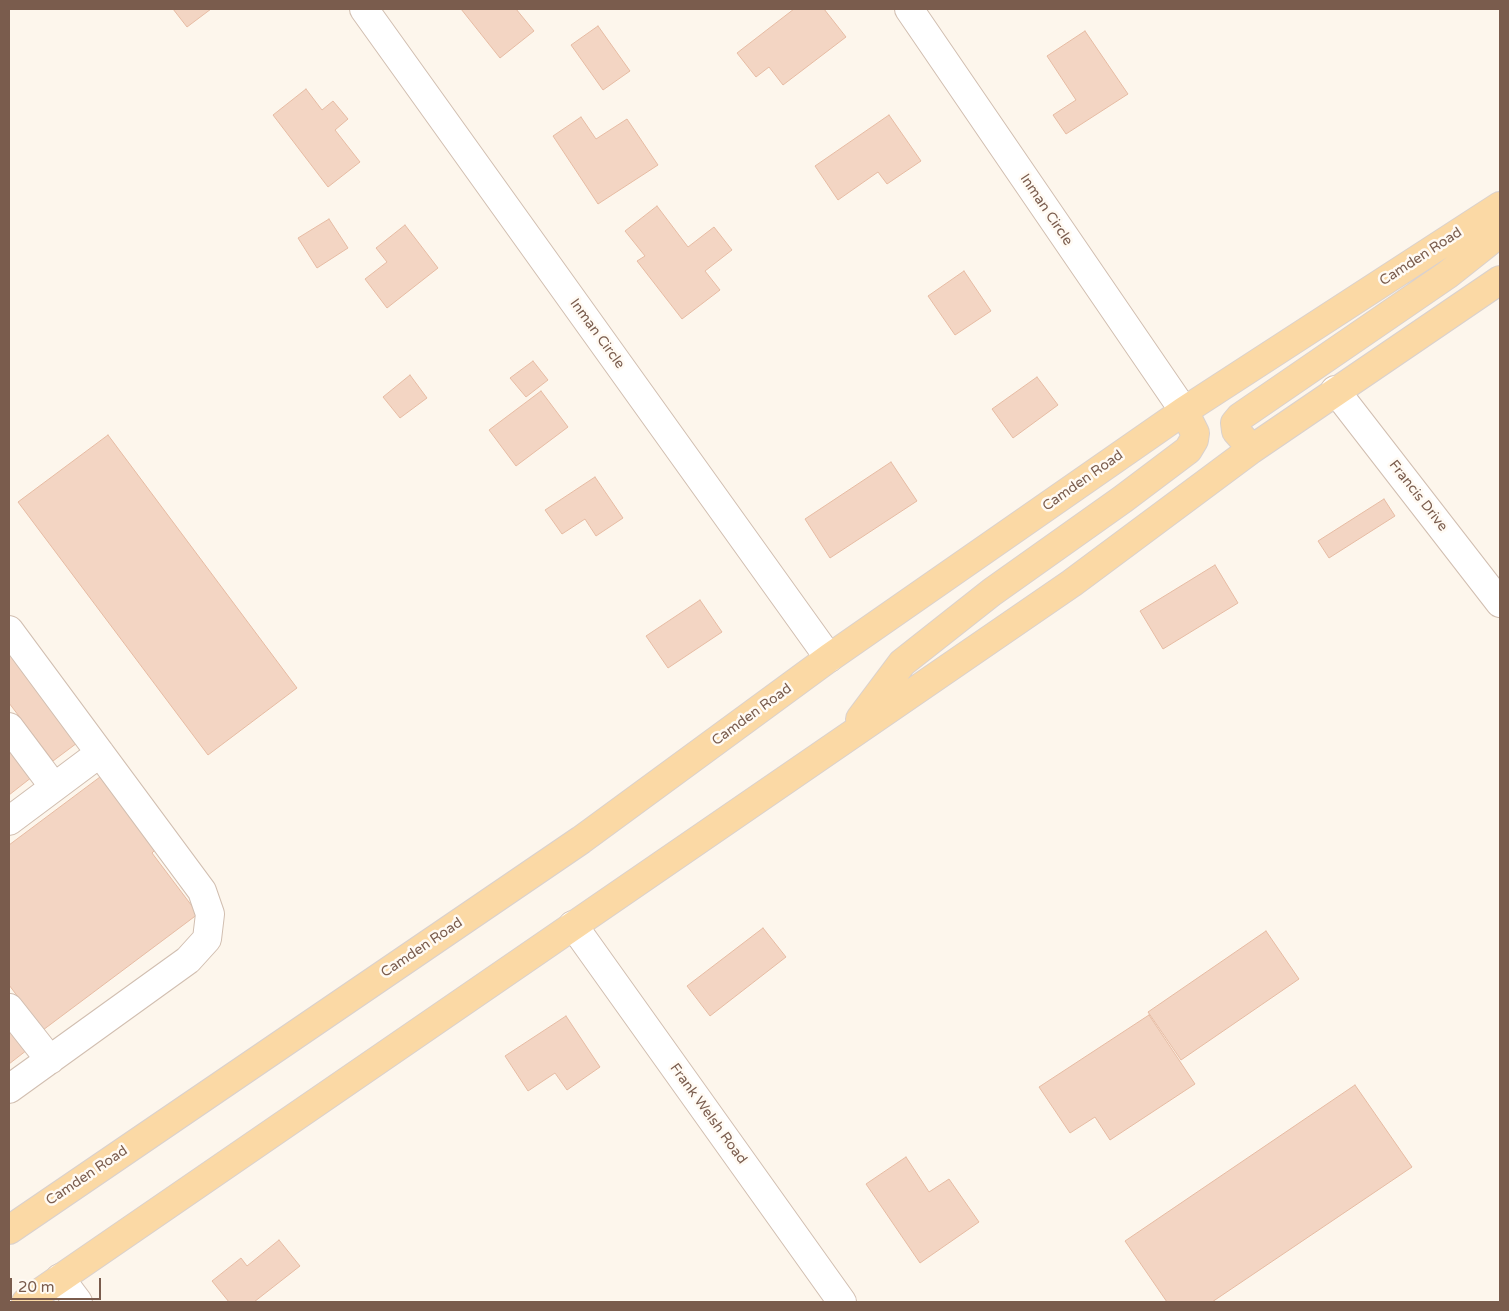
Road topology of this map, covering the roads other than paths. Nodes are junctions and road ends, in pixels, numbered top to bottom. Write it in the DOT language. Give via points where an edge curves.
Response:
graph roads {
  1 [pos="364,9"];
  2 [pos="909,9"];
  3 [pos="1500,206"];
  4 [pos="1500,233"];
  5 [pos="1500,280"];
  6 [pos="1335,390"];
  7 [pos="1184,411"];
  8 [pos="1252,449"];
  9 [pos="1500,603"];
  10 [pos="9,630"];
  11 [pos="829,658"];
  12 [pos="9,727"];
  13 [pos="846,738"];
  14 [pos="100,753"];
  15 [pos="54,787"];
  16 [pos="9,819"];
  17 [pos="573,925"];
  18 [pos="9,1008"];
  19 [pos="50,1060"];
  20 [pos="9,1089"];
  21 [pos="9,1230"];
  22 [pos="60,1278"];
  23 [pos="26,1302"];
  24 [pos="78,1302"];
  25 [pos="842,1302"];
  1 -- 11 [label="street, Inman Circle"];
  2 -- 7 [label="street, Inman Circle"];
  3 -- 7 [label="main road, Camden Road"];
  4 -- 8 [label="main road" via="1447,274 1240,417 1235,423 1236,431"];
  5 -- 6 [label="main road"];
  6 -- 8 [label="main road"];
  6 -- 9 [label="street, Francis Drive"];
  7 -- 11 [label="main road, Camden Road"];
  7 -- 13 [label="main road" via="1195,433 1188,450 992,592 902,663"];
  8 -- 13 [label="main road" via="1072,583"];
  10 -- 14 [label="street"];
  11 -- 21 [label="main road, Camden Road" via="580,840"];
  12 -- 15 [label="street"];
  13 -- 17 [label="main road"];
  14 -- 15 [label="street"];
  14 -- 19 [label="street" via="202,891 210,914 207,939 188,960"];
  15 -- 16 [label="street"];
  17 -- 22 [label="main road"];
  17 -- 25 [label="street, Frank Welsh Road"];
  18 -- 19 [label="street"];
  19 -- 20 [label="street"];
  22 -- 23 [label="main road"];
  22 -- 24 [label="street"];
}
